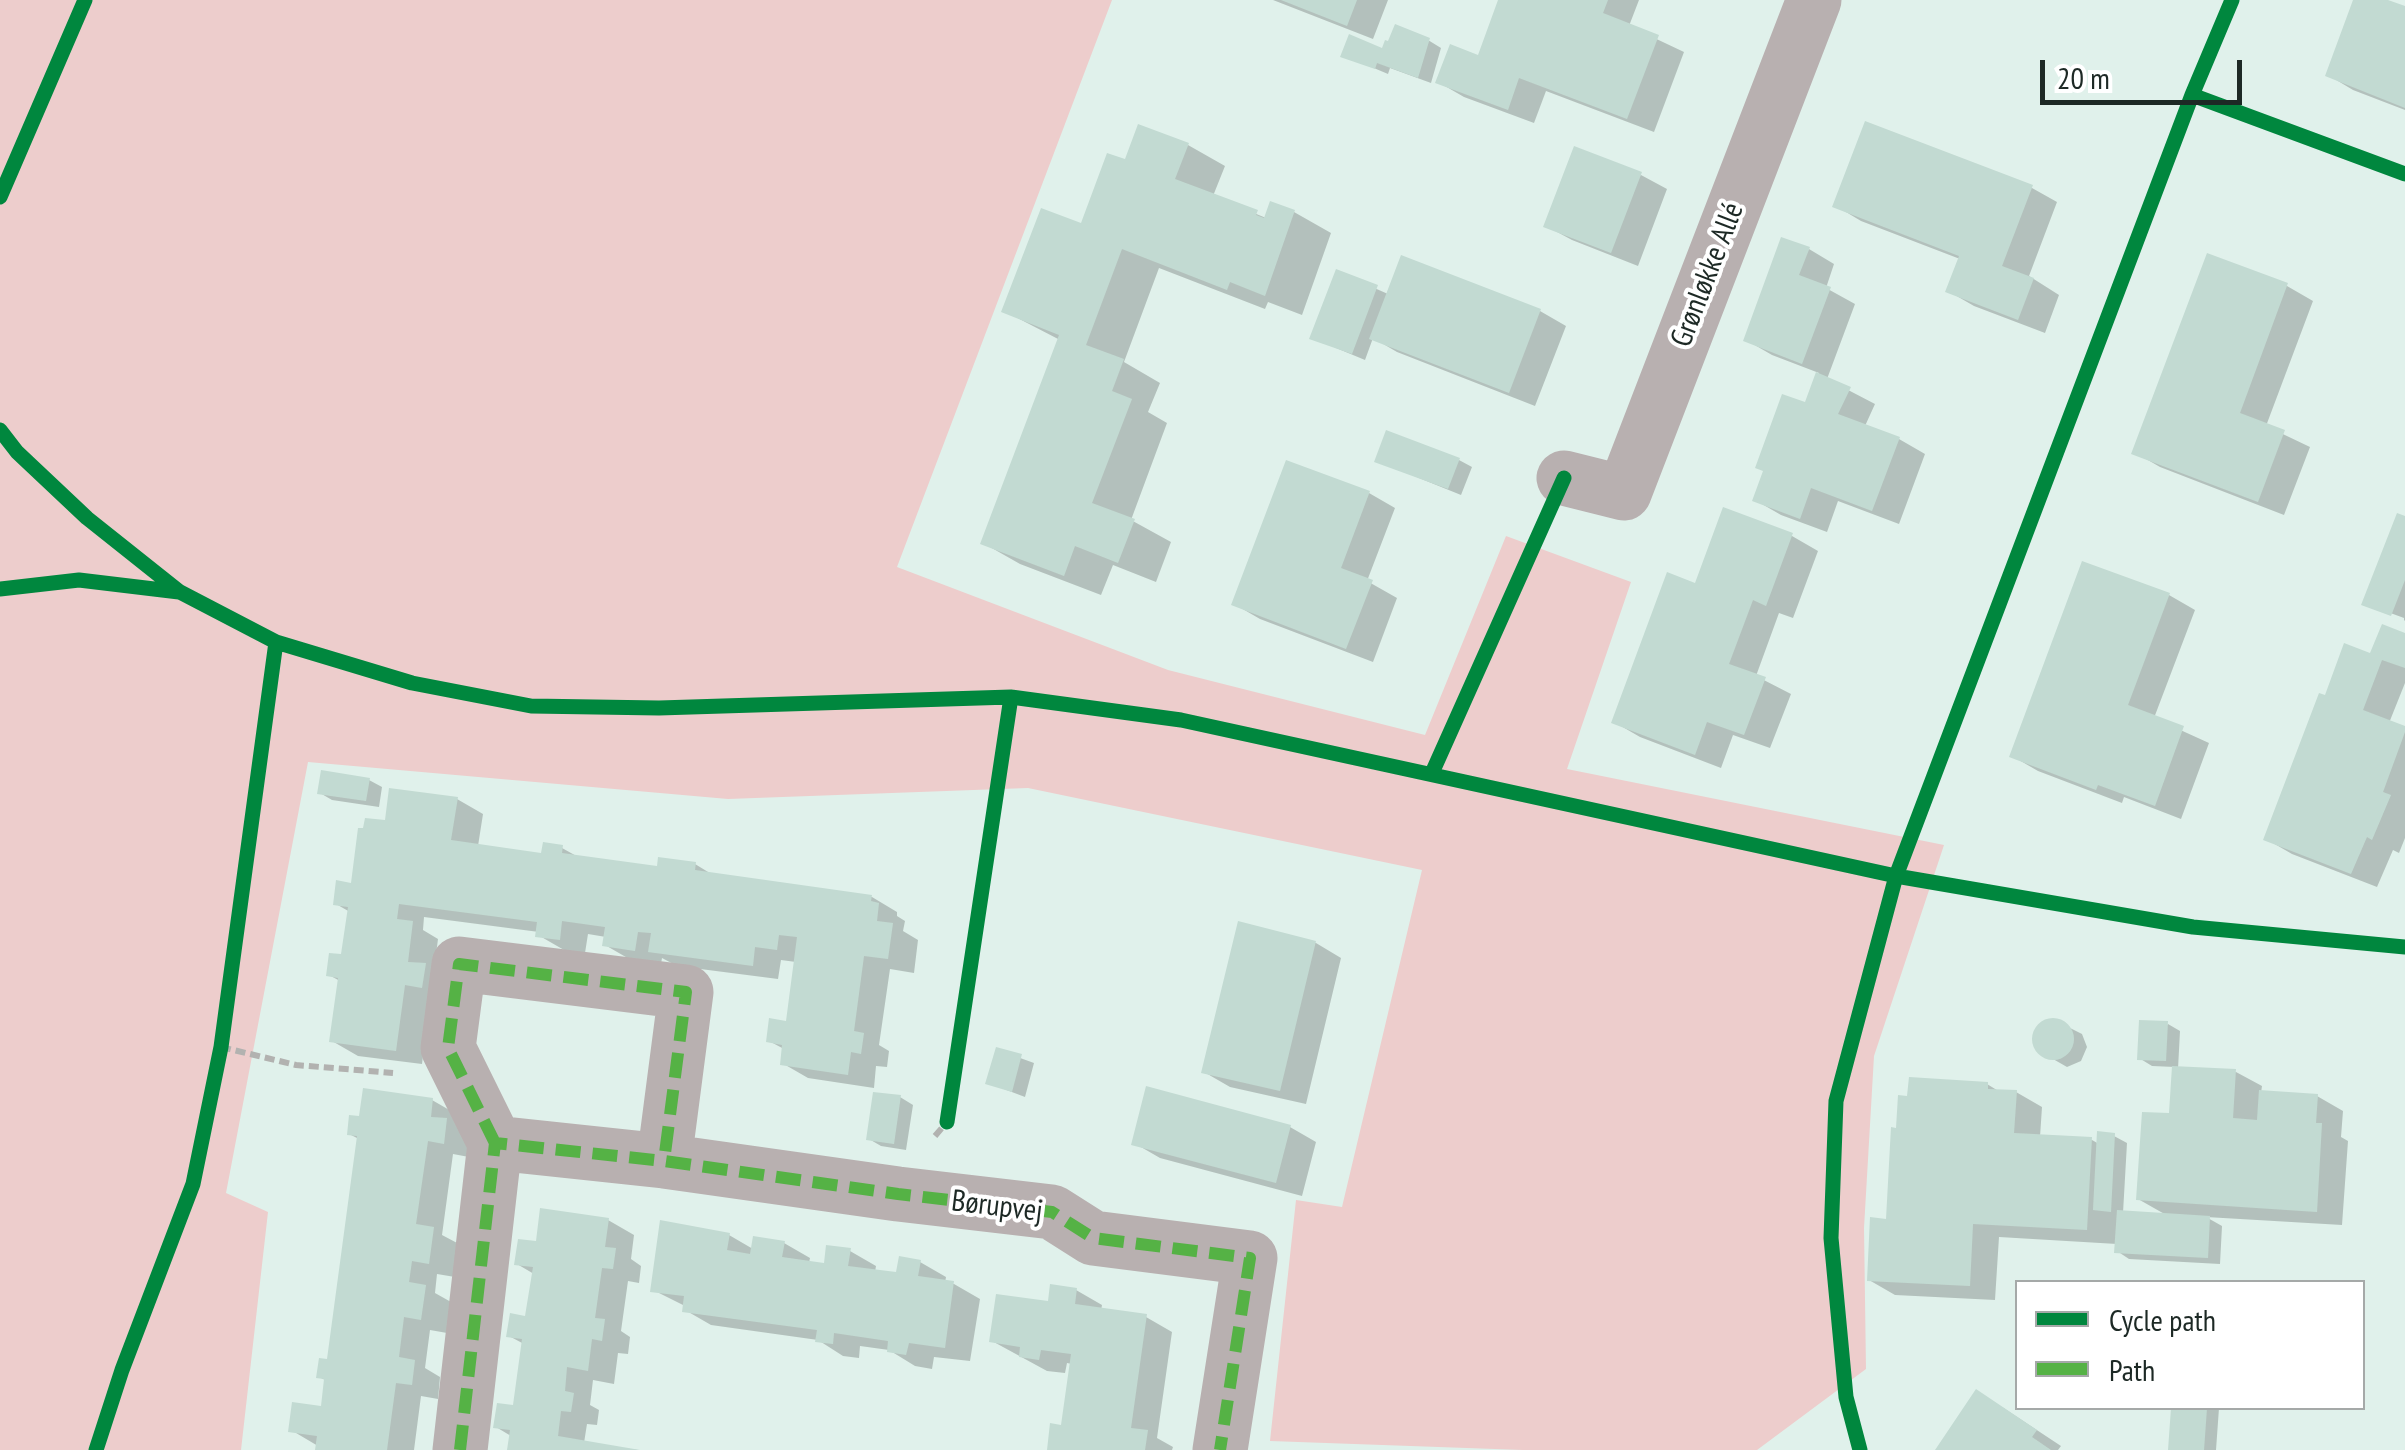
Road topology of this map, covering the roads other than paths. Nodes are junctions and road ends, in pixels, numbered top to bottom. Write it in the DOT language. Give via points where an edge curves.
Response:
graph roads {
  1 [pos="1814,0"];
  2 [pos="1564,478"];
  3 [pos="496,1143"];
  4 [pos="664,1161"];
  5 [pos="460,1450"];
  6 [pos="1220,1450"];
  1 -- 2 [label="street, Grønløkke Allé" via="1624,493"];
  3 -- 4 [label="street, Børupvej"];
  3 -- 4 [label="street" via="448,1048 459,964 686,992"];
  3 -- 5 [label="street"];
  4 -- 6 [label="street, Børupvej" via="1052,1212 1092,1238 1250,1258"];
}
